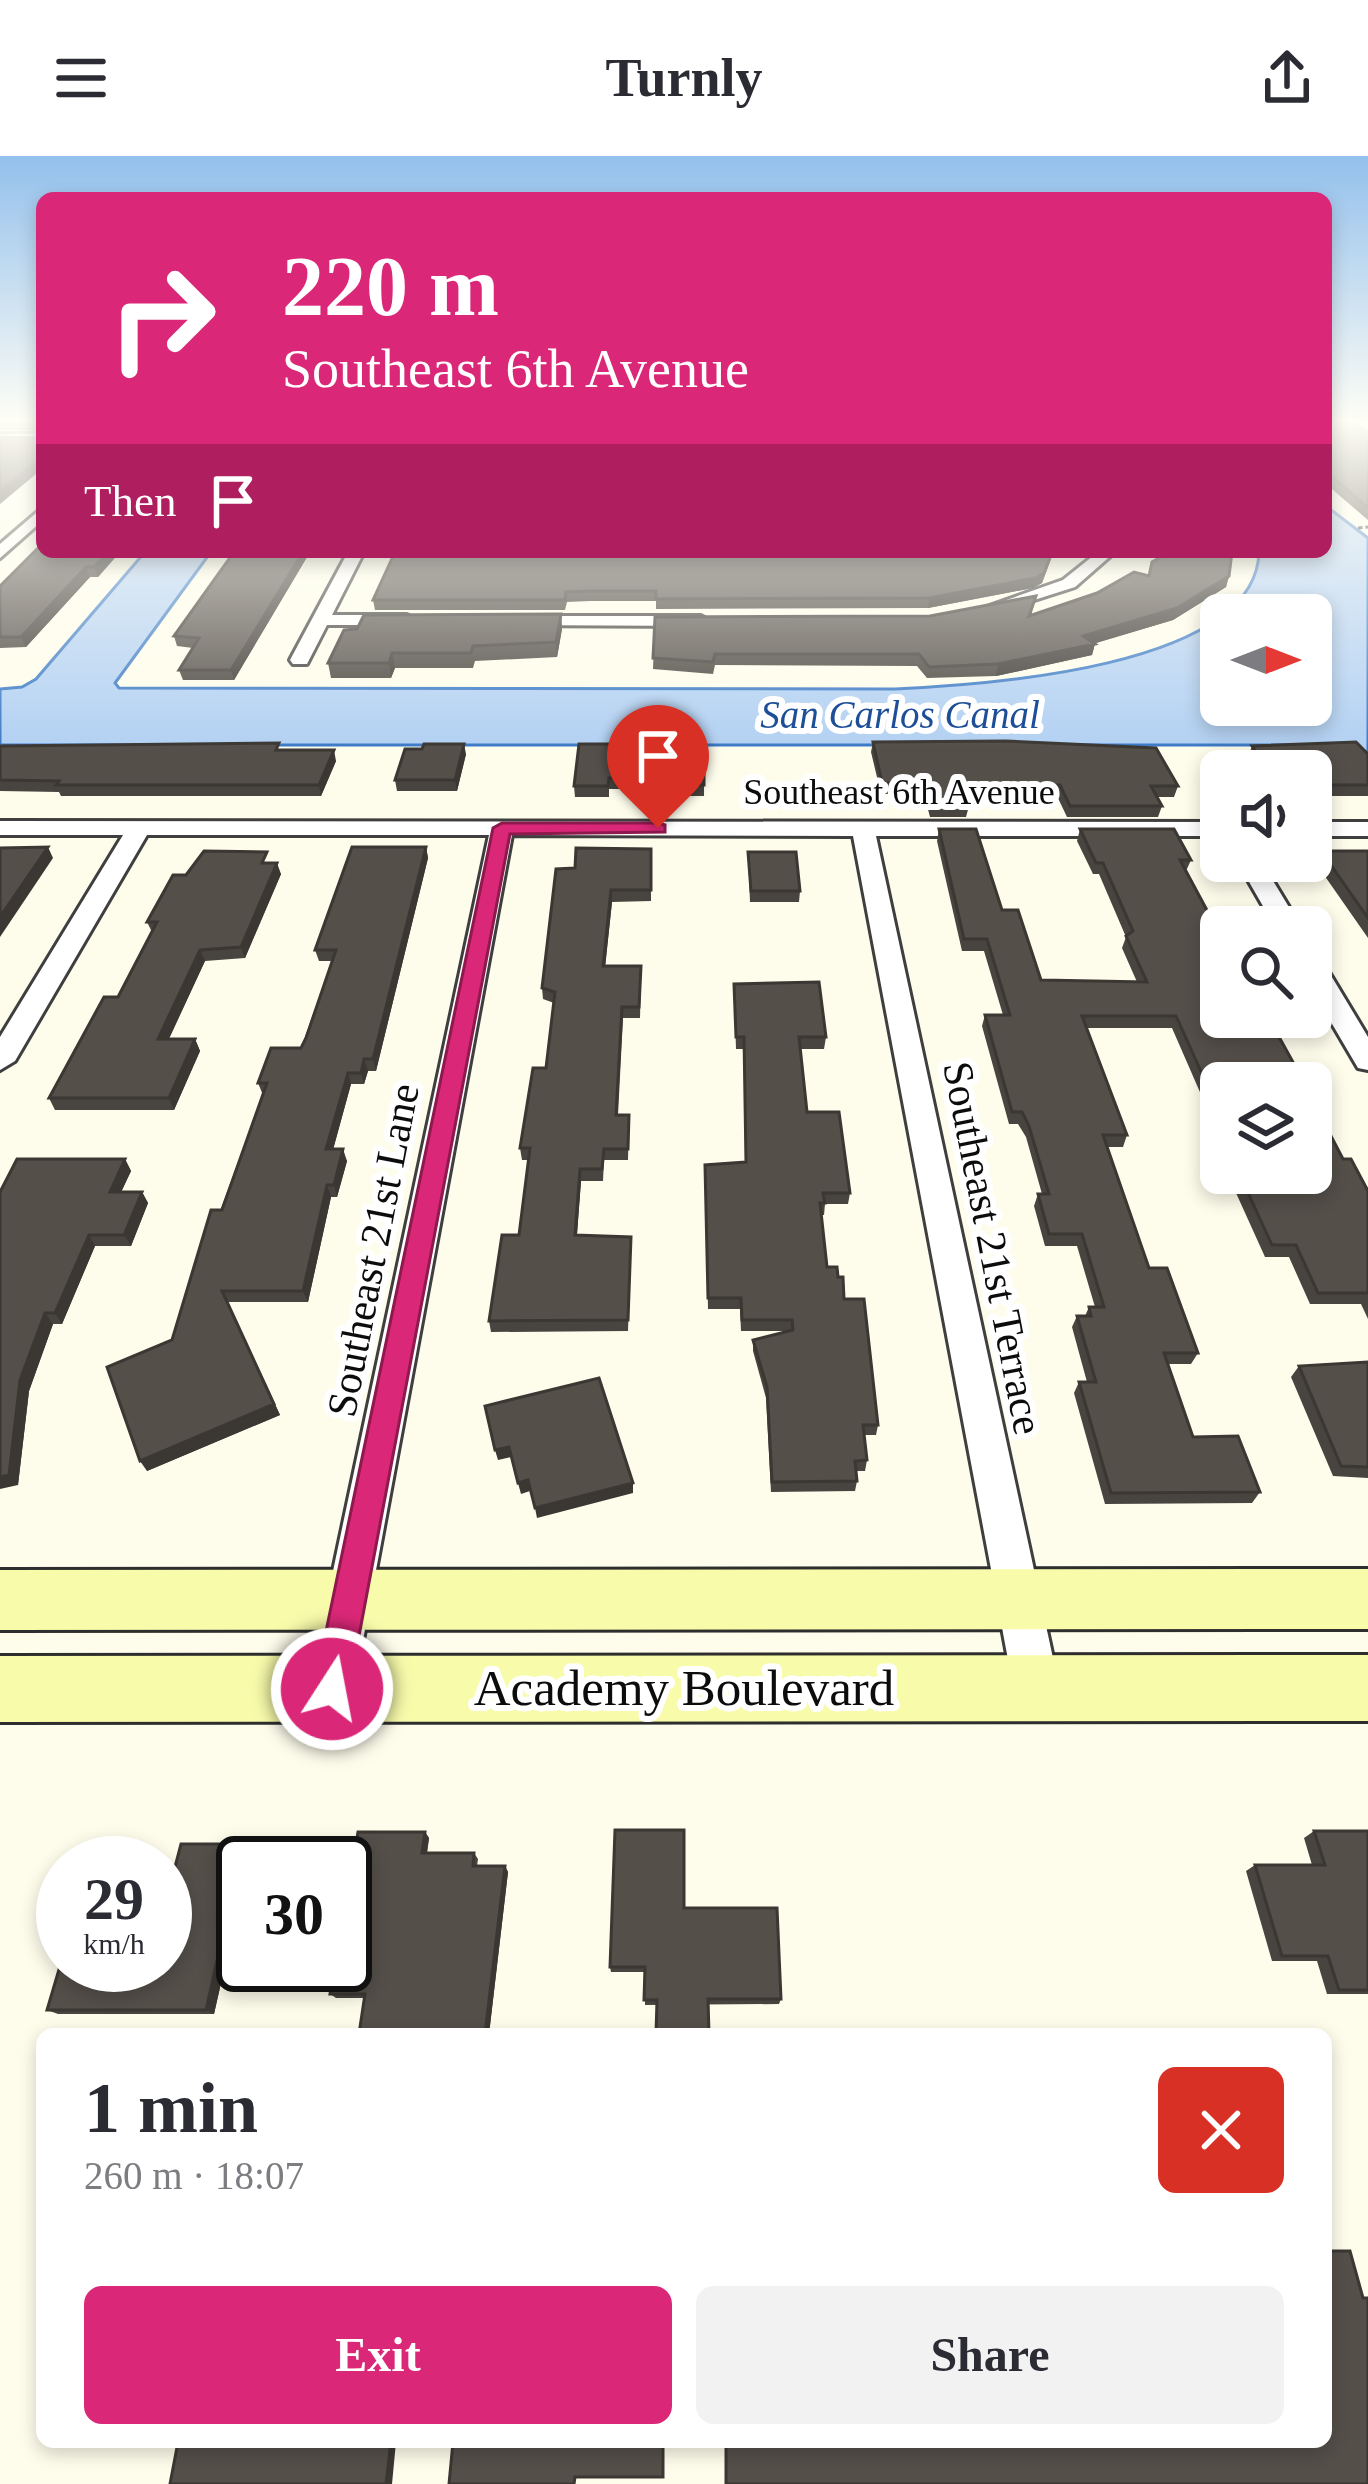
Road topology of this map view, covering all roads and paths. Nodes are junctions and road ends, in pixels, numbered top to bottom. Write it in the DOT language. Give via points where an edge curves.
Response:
graph roads {
  1 [pos="24,530"];
  2 [pos="0,553"];
  3 [pos="353,558"];
  4 [pos="1101,558"];
  5 [pos="976,612"];
  6 [pos="321,620"];
  7 [pos="428,620"];
  8 [pos="499,620"];
  9 [pos="720,621"];
  10 [pos="299,660"];
  11 [pos="0,828"];
  12 [pos="139,828"];
  13 [pos="502,828"];
  14 [pos="863,828"];
  15 [pos="1200,829"];
  16 [pos="1332,829"];
  17 [pos="1368,829"];
  18 [pos="1332,1000"];
  19 [pos="0,1061"];
  20 [pos="1368,1061"];
  21 [pos="1018,1598"];
  22 [pos="1368,1599"];
  23 [pos="0,1600"];
  24 [pos="349,1600"];
  25 [pos="1036,1686"];
  26 [pos="1368,1688"];
  27 [pos="0,1689"];
  28 [pos="332,1689"];
  1 -- 2 [label="street"];
  3 -- 6 [label="street"];
  4 -- 5 [label="street" via="1058,589"];
  6 -- 7 [label="street"];
  6 -- 10 [label="street"];
  8 -- 9 [label="street"];
  11 -- 12 [label="street, Southeast 6th Avenue"];
  12 -- 13 [label="street, Southeast 6th Avenue"];
  12 -- 19 [label="street"];
  13 -- 14 [label="street, Southeast 6th Avenue"];
  13 -- 24 [label="street, Southeast 21st Lane"];
  14 -- 15 [label="street, Southeast 6th Avenue"];
  14 -- 21 [label="street, Southeast 21st Terrace"];
  16 -- 17 [label="street"];
  18 -- 20 [label="street"];
  21 -- 22 [label="street, Academy Boulevard"];
  21 -- 24 [label="street, Academy Boulevard"];
  21 -- 25 [label="street, Southeast 21st Terrace"];
  23 -- 24 [label="street, Academy Boulevard"];
  24 -- 28 [label="street, Southeast 21st Lane"];
  25 -- 26 [label="street, Academy Boulevard"];
  25 -- 28 [label="street, Academy Boulevard"];
  27 -- 28 [label="street, Academy Boulevard"];
}
